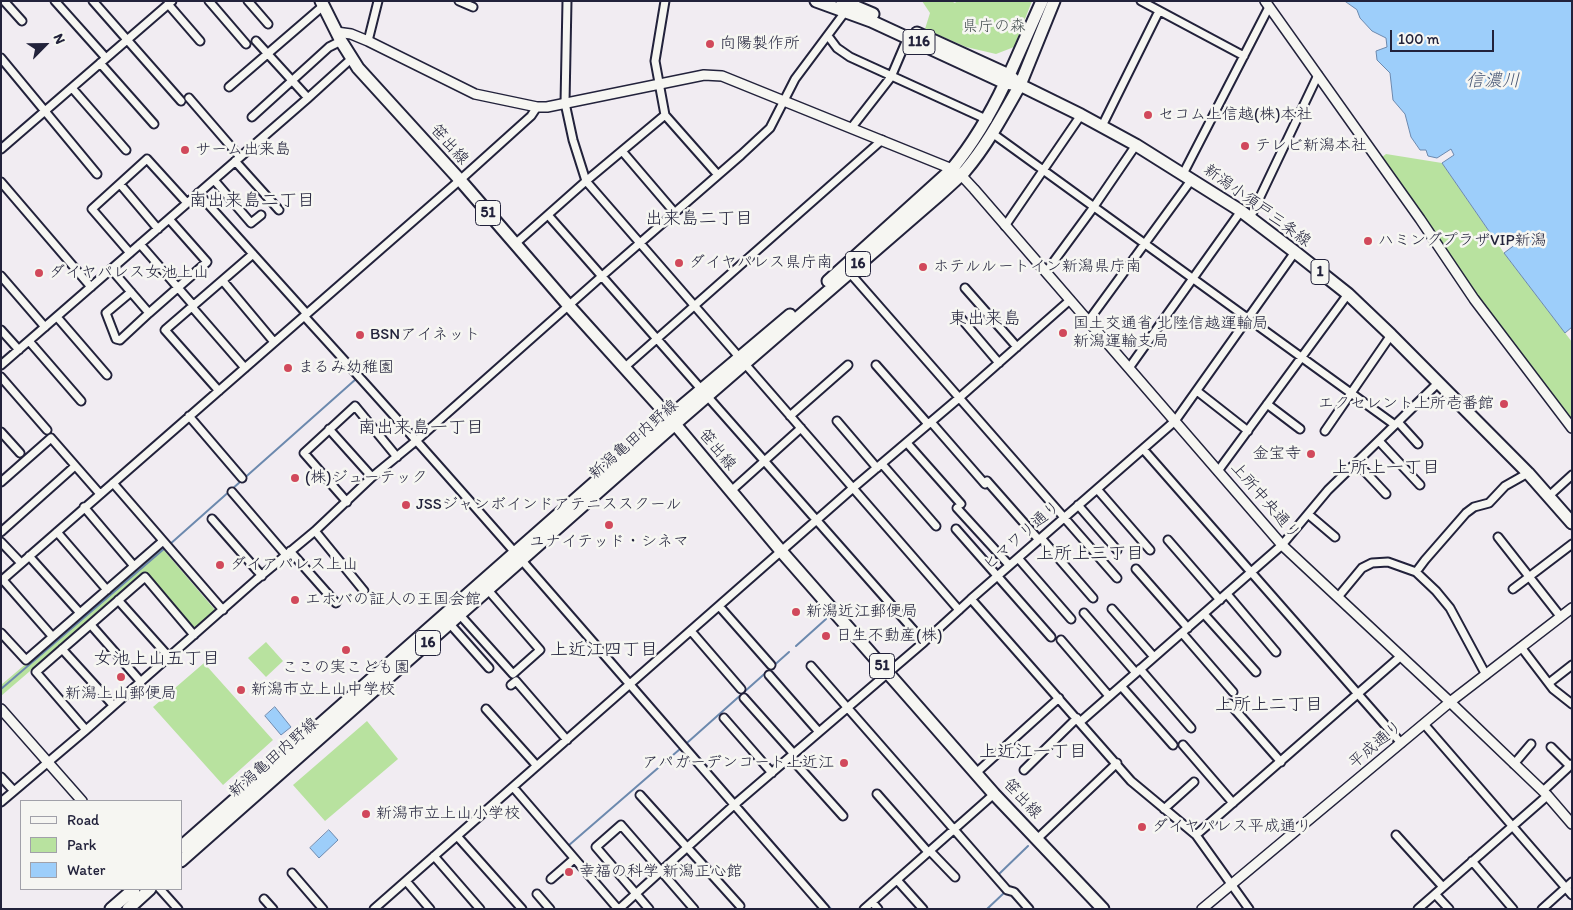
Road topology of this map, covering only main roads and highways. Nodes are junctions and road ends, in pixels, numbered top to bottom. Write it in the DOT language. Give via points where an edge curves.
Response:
graph roads {
  1 [pos="816,1"];
  2 [pos="1042,1"];
  3 [pos="1054,1"];
  4 [pos="322,4"];
  5 [pos="844,7"];
  6 [pos="1007,79"];
  7 [pos="1020,85"];
  8 [pos="956,172"];
  9 [pos="741,361"];
  10 [pos="672,421"];
  11 [pos="1572,523"];
  12 [pos="518,557"];
  13 [pos="182,846"];
  14 [pos="182,861"];
  15 [pos="133,890"];
  16 [pos="149,890"];
  17 [pos="112,909"];
  18 [pos="128,909"];
  19 [pos="1103,909"];
  1 -- 5 [label="main road, 116"];
  2 -- 6 [label="main road, 新潟亀田内野線"];
  3 -- 7 [label="main road, 新潟亀田内野線"];
  4 -- 10 [label="main road, 笹出線 / 51" via="351,59"];
  5 -- 6 [label="main road, 116"];
  5 -- 6 [label="main road, 116" via="929,38"];
  6 -- 7 [label="main road, 116"];
  6 -- 8 [label="main road, 新潟亀田内野線 / 16" via="988,120"];
  7 -- 8 [label="main road, 新潟亀田内野線 / 16" via="992,133"];
  7 -- 11 [label="main road, 新潟小須戸三条線 / 1" via="1102,126 1187,176 1241,211 1348,294 1439,382"];
  8 -- 9 [label="main road, 新潟亀田内野線 / 16" via="796,309"];
  8 -- 9 [label="main road, 新潟亀田内野線 / 16" via="939,195"];
  9 -- 10 [label="main road, 新潟亀田内野線 / 16"];
  10 -- 12 [label="main road, 新潟亀田内野線 / 16"];
  10 -- 19 [label="main road, 笹出線 / 51" via="994,794"];
  12 -- 13 [label="main road, 新潟亀田内野線 / 16"];
  12 -- 14 [label="main road, 新潟亀田内野線 / 16" via="488,590"];
  15 -- 17 [label="main road"];
  16 -- 18 [label="main road"];
}
